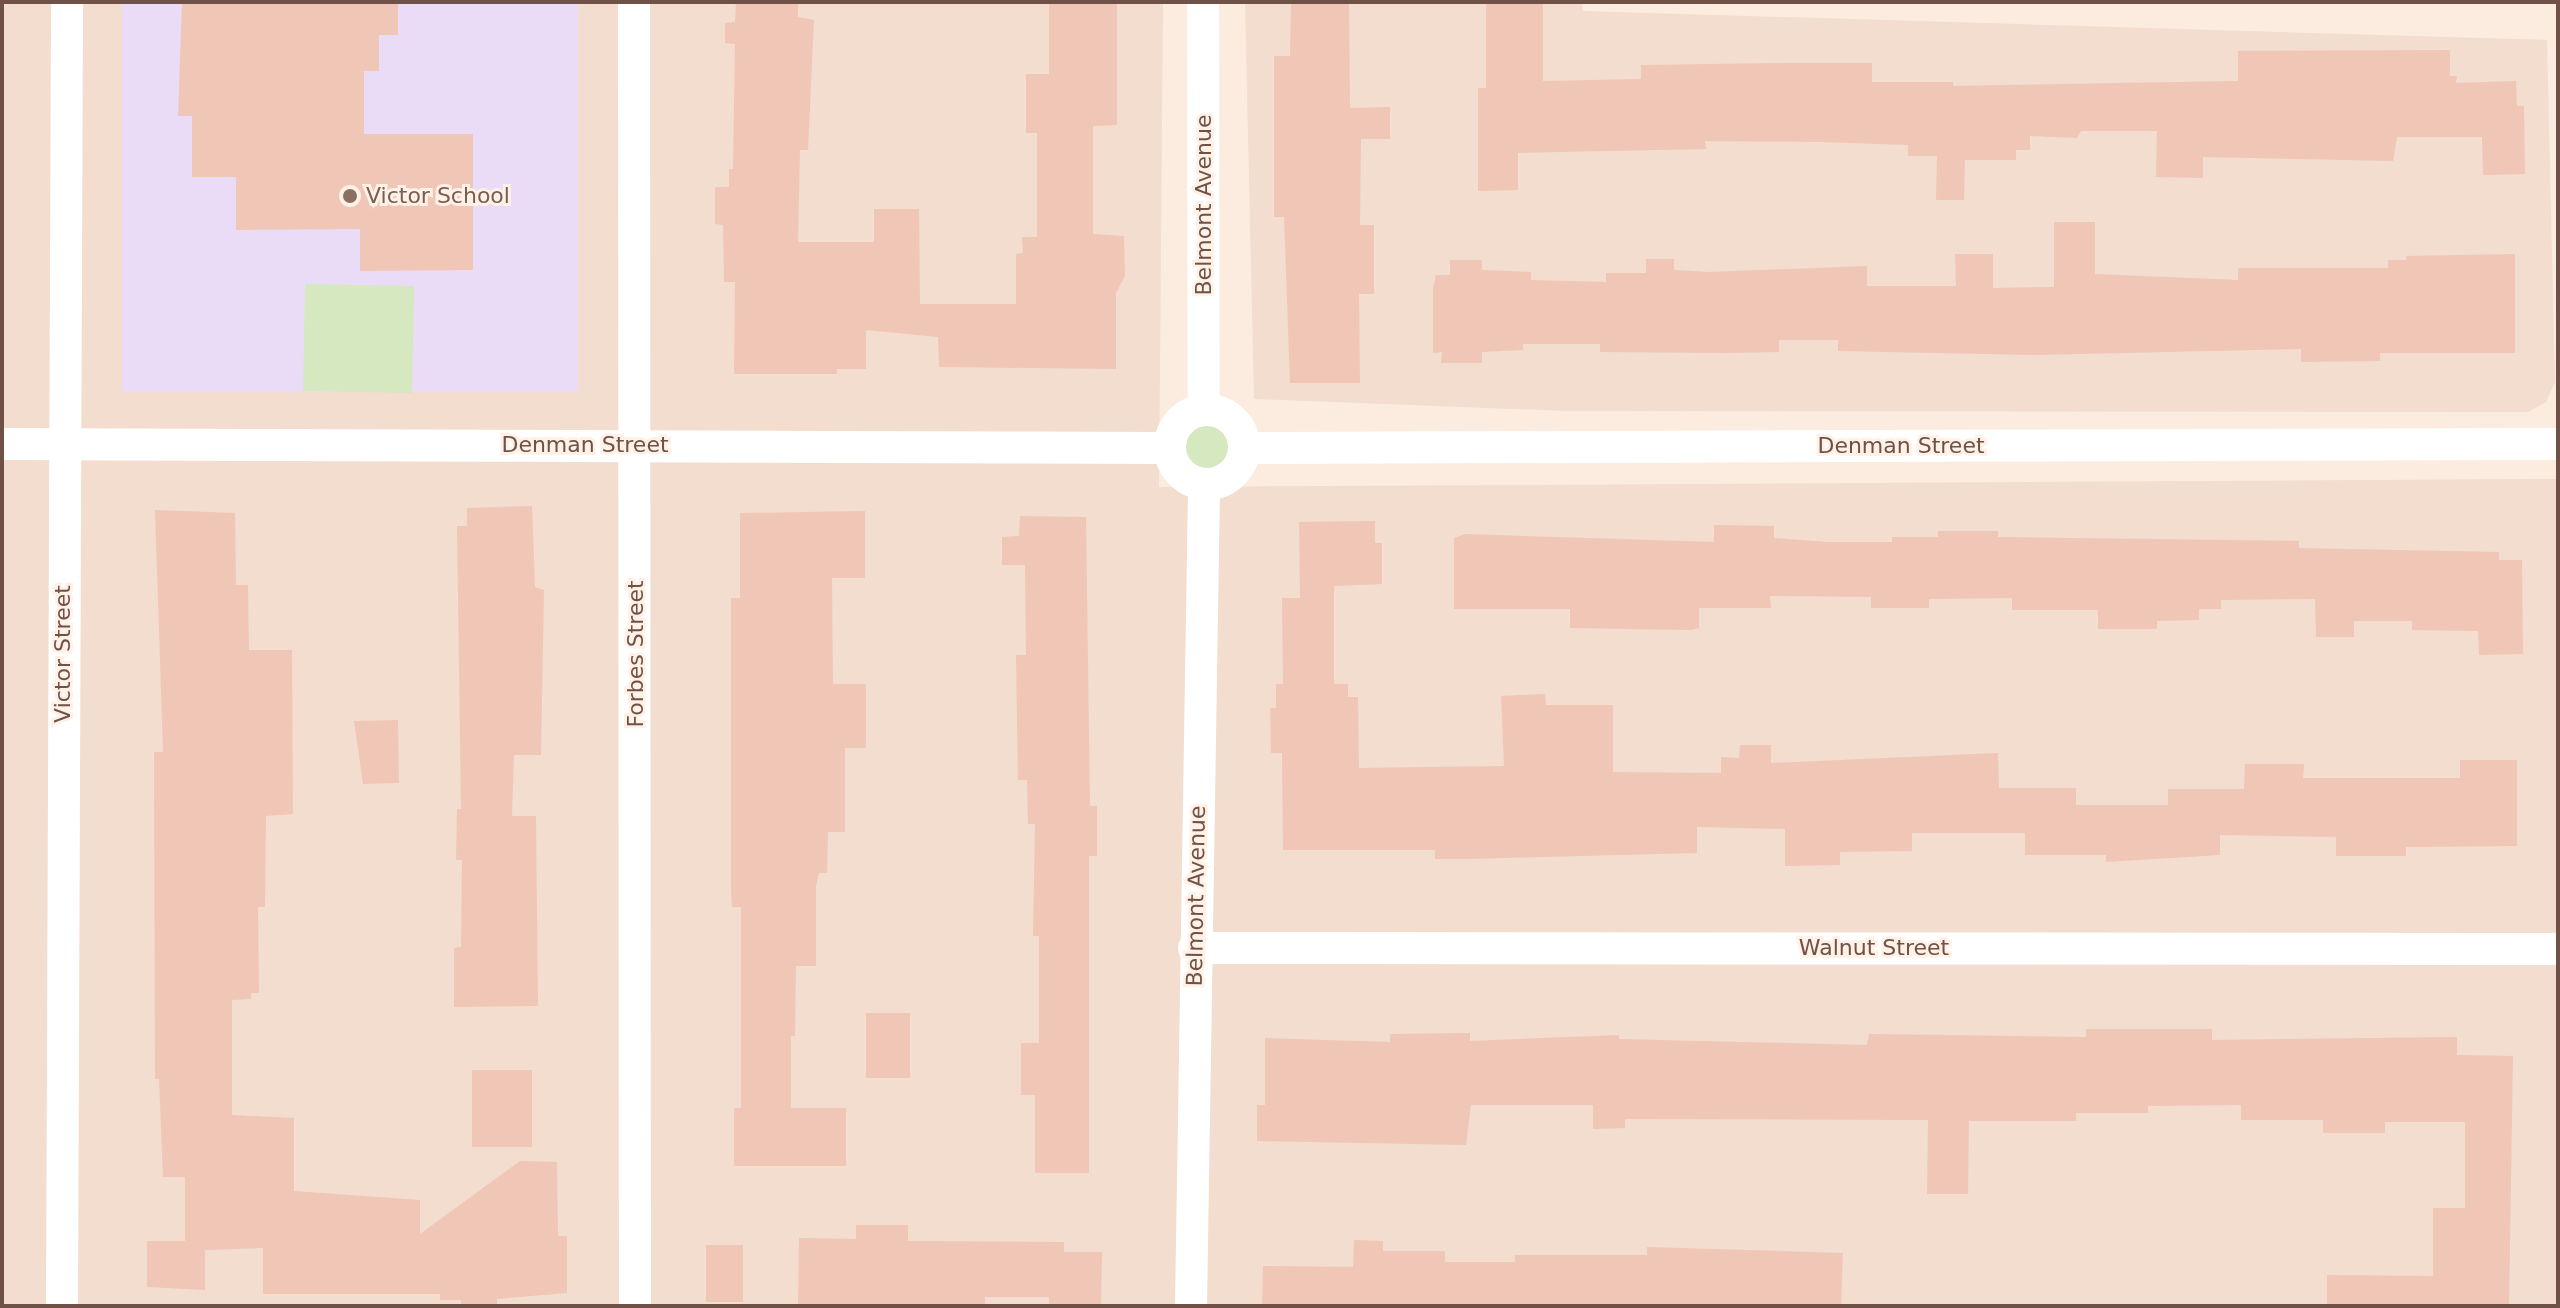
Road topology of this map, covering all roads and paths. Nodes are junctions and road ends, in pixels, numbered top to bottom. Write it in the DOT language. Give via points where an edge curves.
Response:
graph roads {
  1 [pos="67,2"];
  2 [pos="634,2"];
  3 [pos="1203,2"];
  4 [pos="1204,409"];
  5 [pos="63,443"];
  6 [pos="2,444"];
  7 [pos="2557,445"];
  8 [pos="636,446"];
  9 [pos="1168,448"];
  10 [pos="1247,448"];
  11 [pos="1204,486"];
  12 [pos="1194,948"];
  13 [pos="2557,948"];
  14 [pos="62,1306"];
  15 [pos="635,1306"];
  16 [pos="1191,1306"];
  1 -- 5 [label="street, Victor Street"];
  2 -- 8 [label="street, Forbes Street"];
  3 -- 4 [label="street, Belmont Avenue"];
  4 -- 9 [label="street" via="1178,421"];
  4 -- 10 [label="street" via="1234,419"];
  5 -- 6 [label="street, Denman Street"];
  5 -- 8 [label="street, Denman Street"];
  5 -- 14 [label="street, Victor Street"];
  7 -- 10 [label="street, Denman Street"];
  8 -- 9 [label="street, Denman Street"];
  8 -- 15 [label="street, Forbes Street"];
  9 -- 11 [label="street" via="1179,474"];
  10 -- 11 [label="street" via="1234,476"];
  11 -- 12 [label="street, Belmont Avenue"];
  12 -- 13 [label="street, Walnut Street"];
  12 -- 16 [label="street, Belmont Avenue"];
}
